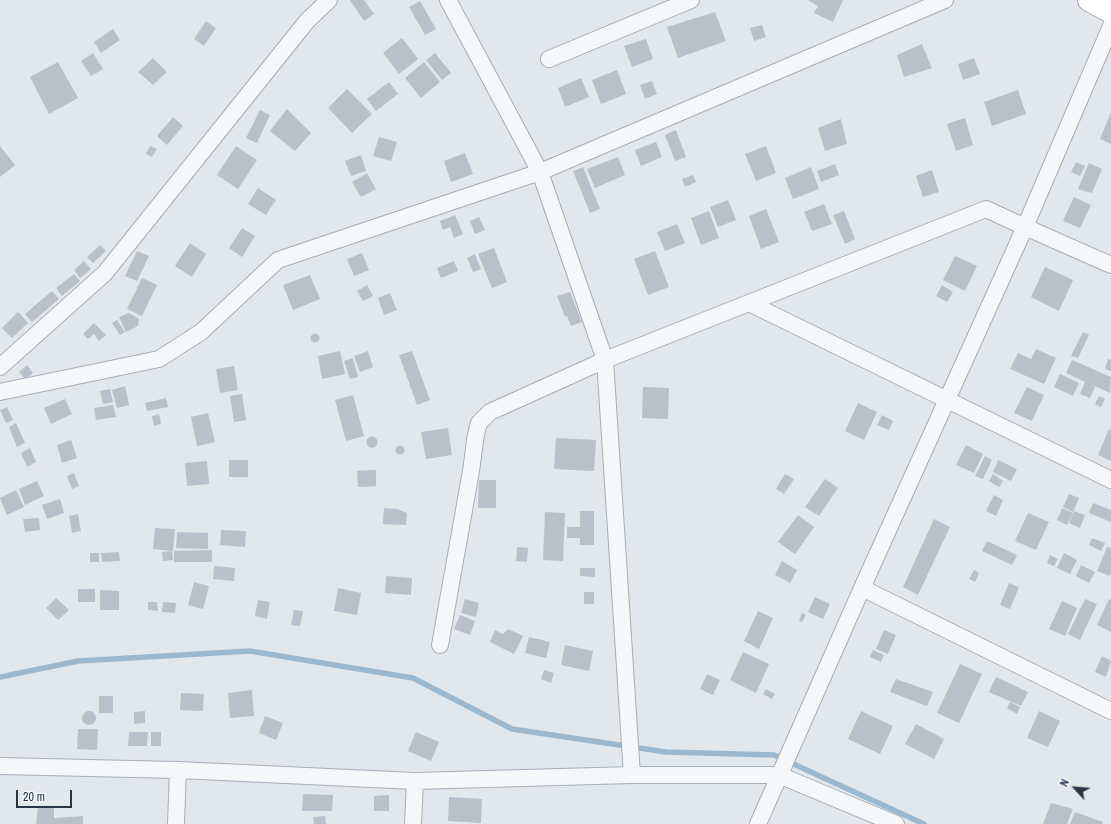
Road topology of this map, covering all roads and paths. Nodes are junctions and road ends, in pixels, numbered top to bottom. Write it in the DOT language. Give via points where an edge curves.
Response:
graph roads {
  1 [pos="329,0"];
  2 [pos="448,0"];
  3 [pos="691,0"];
  4 [pos="945,0"];
  5 [pos="1089,0"];
  6 [pos="1111,12"];
  7 [pos="1111,26"];
  8 [pos="549,59"];
  9 [pos="540,172"];
  10 [pos="1025,227"];
  11 [pos="1111,265"];
  12 [pos="749,303"];
  13 [pos="605,360"];
  14 [pos="0,368"];
  15 [pos="0,392"];
  16 [pos="947,400"];
  17 [pos="1111,480"];
  18 [pos="862,588"];
  19 [pos="440,644"];
  20 [pos="1111,711"];
  21 [pos="0,766"];
  22 [pos="178,770"];
  23 [pos="632,776"];
  24 [pos="779,776"];
  25 [pos="415,781"];
  26 [pos="176,824"];
  27 [pos="412,824"];
  28 [pos="758,824"];
  29 [pos="896,824"];
  1 -- 14 [label="street" via="307,21 105,273"];
  2 -- 9 [label="street"];
  3 -- 8 [label="street"];
  4 -- 9 [label="street"];
  5 -- 6 [label="street"];
  7 -- 10 [label="street"];
  9 -- 13 [label="street"];
  9 -- 15 [label="street" via="278,260 201,332 159,359"];
  10 -- 11 [label="street"];
  10 -- 12 [label="street" via="986,208"];
  10 -- 16 [label="street"];
  12 -- 13 [label="street"];
  12 -- 16 [label="street"];
  13 -- 19 [label="street" via="490,412 479,423"];
  13 -- 23 [label="street"];
  16 -- 17 [label="street"];
  16 -- 18 [label="street"];
  18 -- 20 [label="street"];
  18 -- 24 [label="street"];
  21 -- 22 [label="street"];
  22 -- 25 [label="street"];
  22 -- 26 [label="street"];
  23 -- 24 [label="street"];
  23 -- 25 [label="street"];
  24 -- 28 [label="street"];
  24 -- 29 [label="street"];
  25 -- 27 [label="street"];
}
